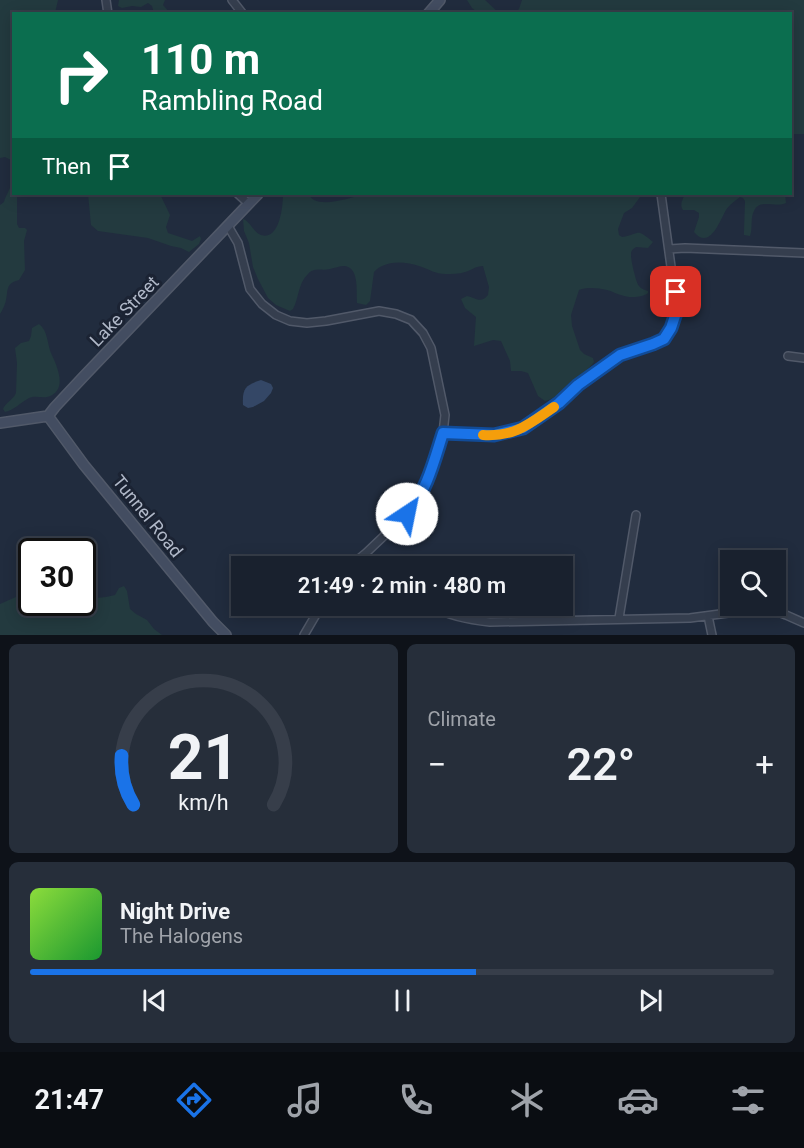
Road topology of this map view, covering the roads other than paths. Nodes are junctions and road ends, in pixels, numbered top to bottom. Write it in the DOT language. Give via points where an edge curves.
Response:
graph roads {
  1 [pos="232,0"];
  2 [pos="440,0"];
  3 [pos="241,12"];
  4 [pos="430,12"];
  5 [pos="239,195"];
  6 [pos="257,195"];
  7 [pos="661,195"];
  8 [pos="248,204"];
  9 [pos="228,226"];
  10 [pos="669,249"];
  11 [pos="804,253"];
  12 [pos="788,356"];
  13 [pos="804,358"];
  14 [pos="48,416"];
  15 [pos="0,423"];
  16 [pos="443,433"];
  17 [pos="636,515"];
  18 [pos="366,554"];
  19 [pos="363,556"];
  20 [pos="315,616"];
  21 [pos="455,616"];
  22 [pos="708,616"];
  23 [pos="619,618"];
  24 [pos="804,623"];
  25 [pos="226,635"];
  26 [pos="304,635"];
  27 [pos="712,635"];
  1 -- 3 [label="street"];
  2 -- 4 [label="main road"];
  5 -- 8 [label="street"];
  6 -- 8 [label="main road, Lake Street"];
  7 -- 10 [label="street"];
  8 -- 9 [label="main road, Lake Street"];
  9 -- 14 [label="main road, Lake Street"];
  9 -- 16 [label="street" via="238,243 250,289 276,315 307,323 379,311 411,320 430,348 445,415"];
  10 -- 11 [label="street"];
  10 -- 16 [label="street" via="677,310 664,339 620,355 523,428 494,435"];
  12 -- 13 [label="street"];
  14 -- 15 [label="main road"];
  14 -- 25 [label="main road, Tunnel Road"];
  16 -- 18 [label="street" via="416,504"];
  17 -- 23 [label="street"];
  18 -- 19 [label="street"];
  20 -- 26 [label="street"];
  21 -- 23 [label="street" via="490,622"];
  22 -- 23 [label="street"];
  22 -- 24 [label="street" via="771,609"];
  22 -- 27 [label="street"];
}
